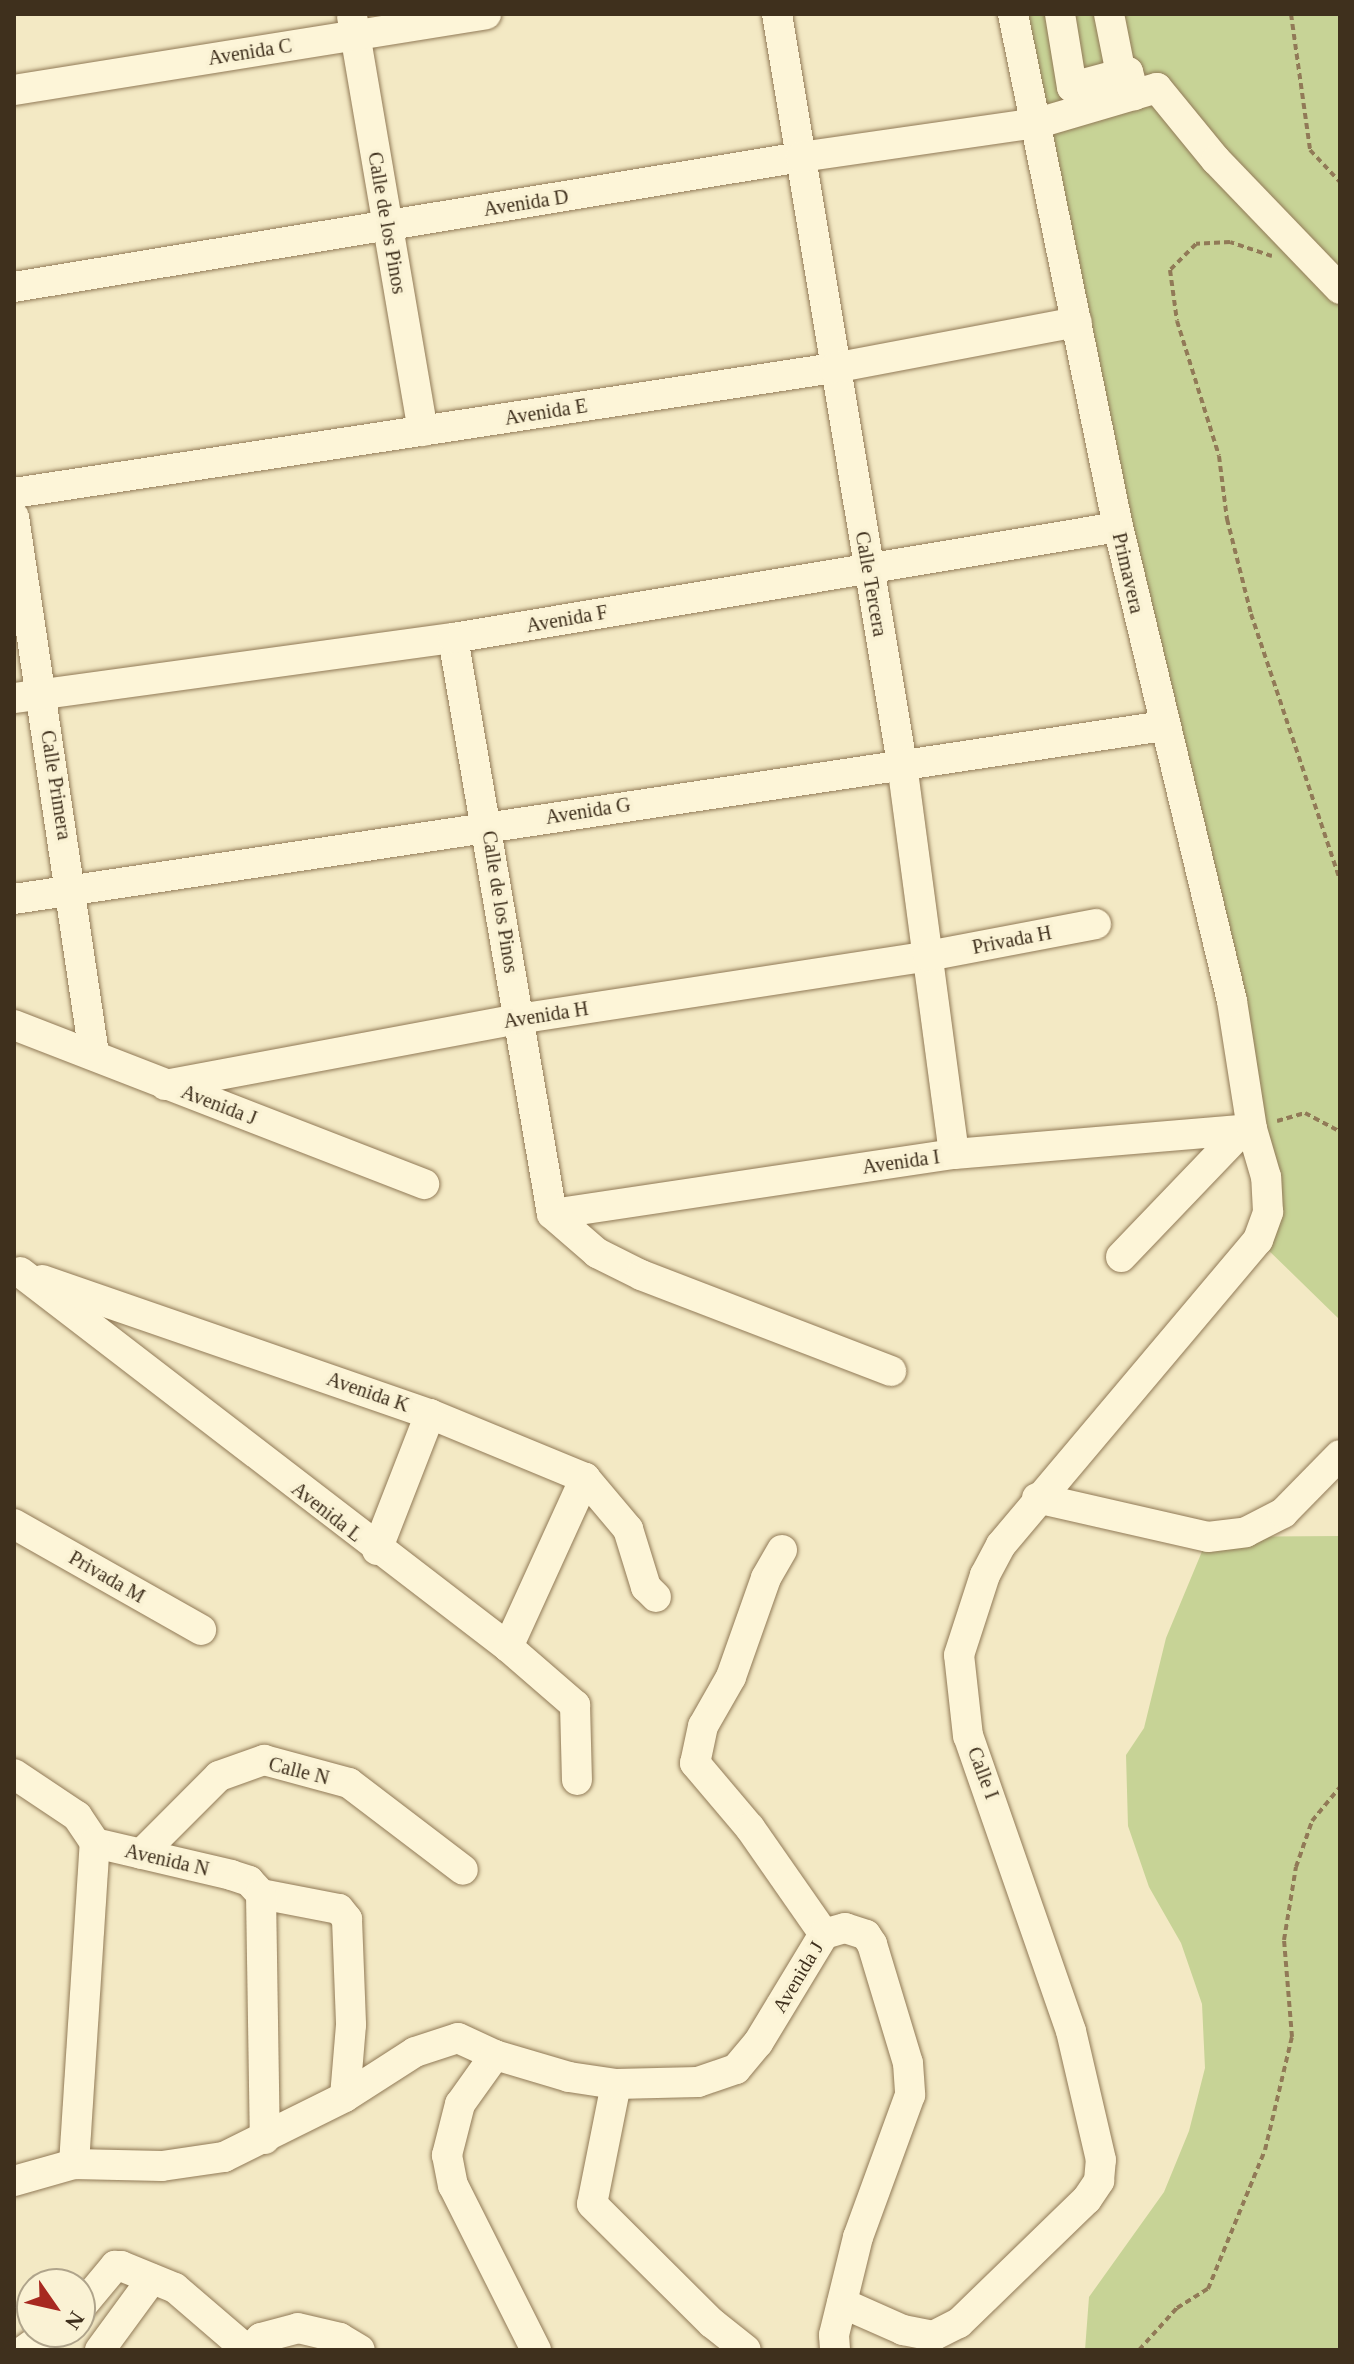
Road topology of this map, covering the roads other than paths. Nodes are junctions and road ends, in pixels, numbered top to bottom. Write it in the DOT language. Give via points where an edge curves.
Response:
graph roads {
  1 [pos="486,14"];
  2 [pos="777,14"];
  3 [pos="1013,14"];
  4 [pos="1060,14"];
  5 [pos="1109,14"];
  6 [pos="353,24"];
  7 [pos="1128,84"];
  8 [pos="14,90"];
  9 [pos="1038,123"];
  10 [pos="801,157"];
  11 [pos="387,226"];
  12 [pos="14,287"];
  13 [pos="1340,289"];
  14 [pos="1077,322"];
  15 [pos="834,368"];
  16 [pos="423,431"];
  17 [pos="14,493"];
  18 [pos="14,517"];
  19 [pos="1118,527"];
  20 [pos="868,568"];
  21 [pos="453,638"];
  22 [pos="28,696"];
  23 [pos="1163,726"];
  24 [pos="902,764"];
  25 [pos="489,826"];
  26 [pos="72,888"];
  27 [pos="14,899"];
  28 [pos="1096,924"];
  29 [pos="928,956"];
  30 [pos="518,1019"];
  31 [pos="14,1025"];
  32 [pos="94,1054"];
  33 [pos="165,1085"];
  34 [pos="1248,1130"];
  35 [pos="954,1154"];
  36 [pos="424,1184"];
  37 [pos="552,1214"];
  38 [pos="1121,1257"];
  39 [pos="17,1270"];
  40 [pos="891,1371"];
  41 [pos="430,1414"];
  42 [pos="1340,1455"];
  43 [pos="585,1478"];
  44 [pos="1037,1498"];
  45 [pos="14,1524"];
  46 [pos="377,1550"];
  47 [pos="782,1550"];
  48 [pos="656,1597"];
  49 [pos="201,1630"];
  50 [pos="508,1647"];
  51 [pos="14,1774"];
  52 [pos="577,1780"];
  53 [pos="95,1843"];
  54 [pos="141,1854"];
  55 [pos="463,1870"];
  56 [pos="261,1894"];
  57 [pos="824,1934"];
  58 [pos="495,2055"];
  59 [pos="616,2084"];
  60 [pos="345,2097"];
  61 [pos="265,2139"];
  62 [pos="74,2164"];
  63 [pos="14,2181"];
  64 [pos="152,2279"];
  65 [pos="96,2289"];
  66 [pos="842,2303"];
  67 [pos="100,2350"];
  68 [pos="248,2350"];
  69 [pos="360,2350"];
  70 [pos="536,2350"];
  71 [pos="746,2350"];
  72 [pos="835,2350"];
  1 -- 6 [label="street, Avenida C"];
  2 -- 10 [label="street, Calle Tercera"];
  3 -- 9 [label="street, Primavera"];
  4 -- 7 [label="street" via="1072,87"];
  5 -- 7 [label="street"];
  6 -- 8 [label="street, Avenida C"];
  6 -- 11 [label="street, Calle de los Pinos"];
  7 -- 9 [label="street, Avenida D"];
  7 -- 13 [label="street" via="1157,88 1314,267"];
  9 -- 10 [label="street, Avenida D"];
  9 -- 14 [label="street, Primavera"];
  10 -- 11 [label="street, Avenida D"];
  10 -- 15 [label="street, Calle Tercera"];
  11 -- 12 [label="street, Avenida D"];
  11 -- 16 [label="street, Calle de los Pinos"];
  14 -- 15 [label="street, Avenida E"];
  14 -- 19 [label="street, Primavera"];
  15 -- 16 [label="street, Avenida E"];
  15 -- 20 [label="street, Calle Tercera"];
  16 -- 17 [label="street, Avenida E"];
  18 -- 22 [label="street, Calle Primera"];
  19 -- 20 [label="street, Avenida F"];
  19 -- 23 [label="street, Primavera"];
  20 -- 21 [label="street, Avenida F"];
  20 -- 24 [label="street, Calle Tercera"];
  21 -- 22 [label="street, Avenida F"];
  21 -- 25 [label="street, Calle de los Pinos"];
  22 -- 26 [label="street, Calle Primera"];
  23 -- 24 [label="street, Avenida G"];
  23 -- 34 [label="street, Primavera" via="1232,1001"];
  24 -- 25 [label="street, Avenida G"];
  24 -- 29 [label="street, Calle Tercera"];
  25 -- 26 [label="street, Avenida G"];
  25 -- 30 [label="street, Calle de los Pinos"];
  26 -- 27 [label="street, Avenida G"];
  26 -- 32 [label="street, Calle Primera"];
  28 -- 29 [label="street, Privada H"];
  29 -- 30 [label="street, Avenida H"];
  29 -- 35 [label="street, Calle Tercera"];
  30 -- 33 [label="street, Avenida H"];
  30 -- 37 [label="street, Calle de los Pinos"];
  31 -- 32 [label="street, Avenida J"];
  32 -- 33 [label="street, Avenida J"];
  33 -- 36 [label="street, Avenida J"];
  34 -- 35 [label="street, Avenida I"];
  34 -- 38 [label="street"];
  34 -- 44 [label="street, Calle I" via="1266,1177 1268,1212 1258,1240"];
  35 -- 37 [label="street, Avenida I"];
  37 -- 40 [label="street" via="597,1253 641,1275"];
  39 -- 41 [label="street, Avenida K"];
  39 -- 46 [label="street, Avenida L"];
  41 -- 43 [label="street, Avenida K"];
  41 -- 46 [label="street"];
  42 -- 44 [label="street" via="1283,1513 1246,1532 1208,1537"];
  43 -- 48 [label="street, Avenida K" via="628,1529 646,1587"];
  43 -- 50 [label="street"];
  44 -- 66 [label="street, Calle I" via="985,1575 959,1655 968,1736 1071,2031 1101,2160 1099,2181 1087,2199 959,2323 933,2336 903,2330"];
  45 -- 49 [label="street, Privada M"];
  46 -- 50 [label="street, Avenida L"];
  47 -- 57 [label="street" via="766,1578 731,1677 703,1726 695,1763 750,1828"];
  50 -- 52 [label="street, Avenida L" via="575,1705"];
  51 -- 53 [label="street" via="77,1816"];
  53 -- 54 [label="street, Avenida N"];
  53 -- 62 [label="street"];
  54 -- 55 [label="street, Calle N" via="219,1776 264,1760 349,1783"];
  54 -- 56 [label="street, Avenida N" via="231,1875 249,1881"];
  56 -- 60 [label="street, Avenida N" via="339,1909 347,1919 351,2025"];
  56 -- 61 [label="street"];
  57 -- 59 [label="street, Avenida J" via="758,2043 736,2069 698,2082"];
  57 -- 66 [label="street, Avenida J" via="845,1928 866,1935 872,1944 908,2063 910,2095 875,2183"];
  58 -- 59 [label="street, Avenida J"];
  58 -- 60 [label="street, Avenida J" via="458,2038 444,2041 415,2052"];
  58 -- 70 [label="street" via="460,2104 447,2155 453,2185"];
  59 -- 71 [label="street" via="592,2204"];
  60 -- 61 [label="street"];
  61 -- 62 [label="street" via="224,2157 162,2166"];
  62 -- 63 [label="street"];
  64 -- 65 [label="street" via="115,2266"];
  64 -- 67 [label="street"];
  64 -- 68 [label="street" via="187,2297"];
  66 -- 72 [label="street, Avenida J"];
  68 -- 69 [label="street" via="261,2338 298,2328 340,2338"];
}
